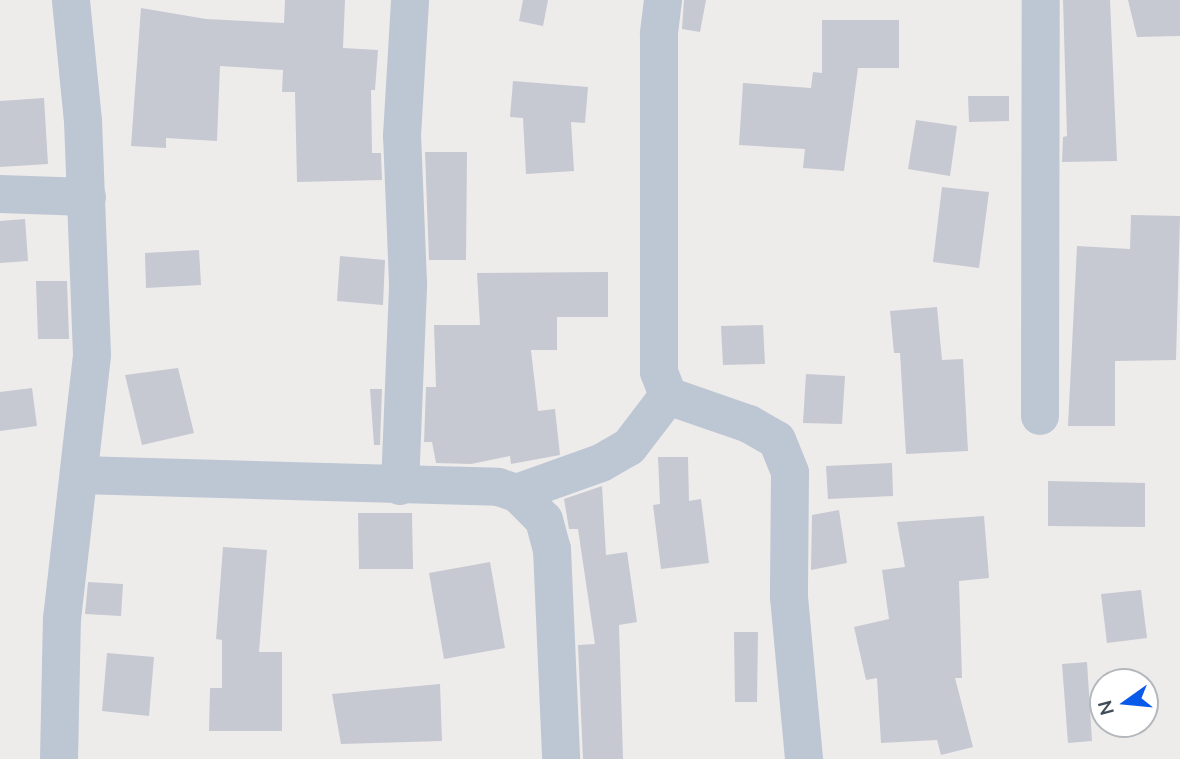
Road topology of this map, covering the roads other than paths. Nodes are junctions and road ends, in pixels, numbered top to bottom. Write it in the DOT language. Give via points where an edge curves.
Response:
graph roads {
  1 [pos="71,0"];
  2 [pos="410,0"];
  3 [pos="663,0"];
  4 [pos="1041,0"];
  5 [pos="0,194"];
  6 [pos="88,197"];
  7 [pos="668,396"];
  8 [pos="1040,416"];
  9 [pos="79,475"];
  10 [pos="400,486"];
  11 [pos="517,493"];
  12 [pos="59,759"];
  13 [pos="561,759"];
  14 [pos="804,759"];
  1 -- 6 [label="street"];
  2 -- 10 [label="street" via="402,136 408,284"];
  3 -- 7 [label="street" via="658,61 659,360"];
  4 -- 8 [label="street"];
  5 -- 6 [label="street"];
  6 -- 9 [label="street" via="92,355"];
  7 -- 11 [label="street" via="629,447 601,463"];
  7 -- 14 [label="street" via="749,424 777,440 790,473 789,597"];
  9 -- 10 [label="street"];
  9 -- 12 [label="street" via="62,619"];
  10 -- 11 [label="street" via="498,487"];
  11 -- 13 [label="street" via="544,520 552,549"];
}
